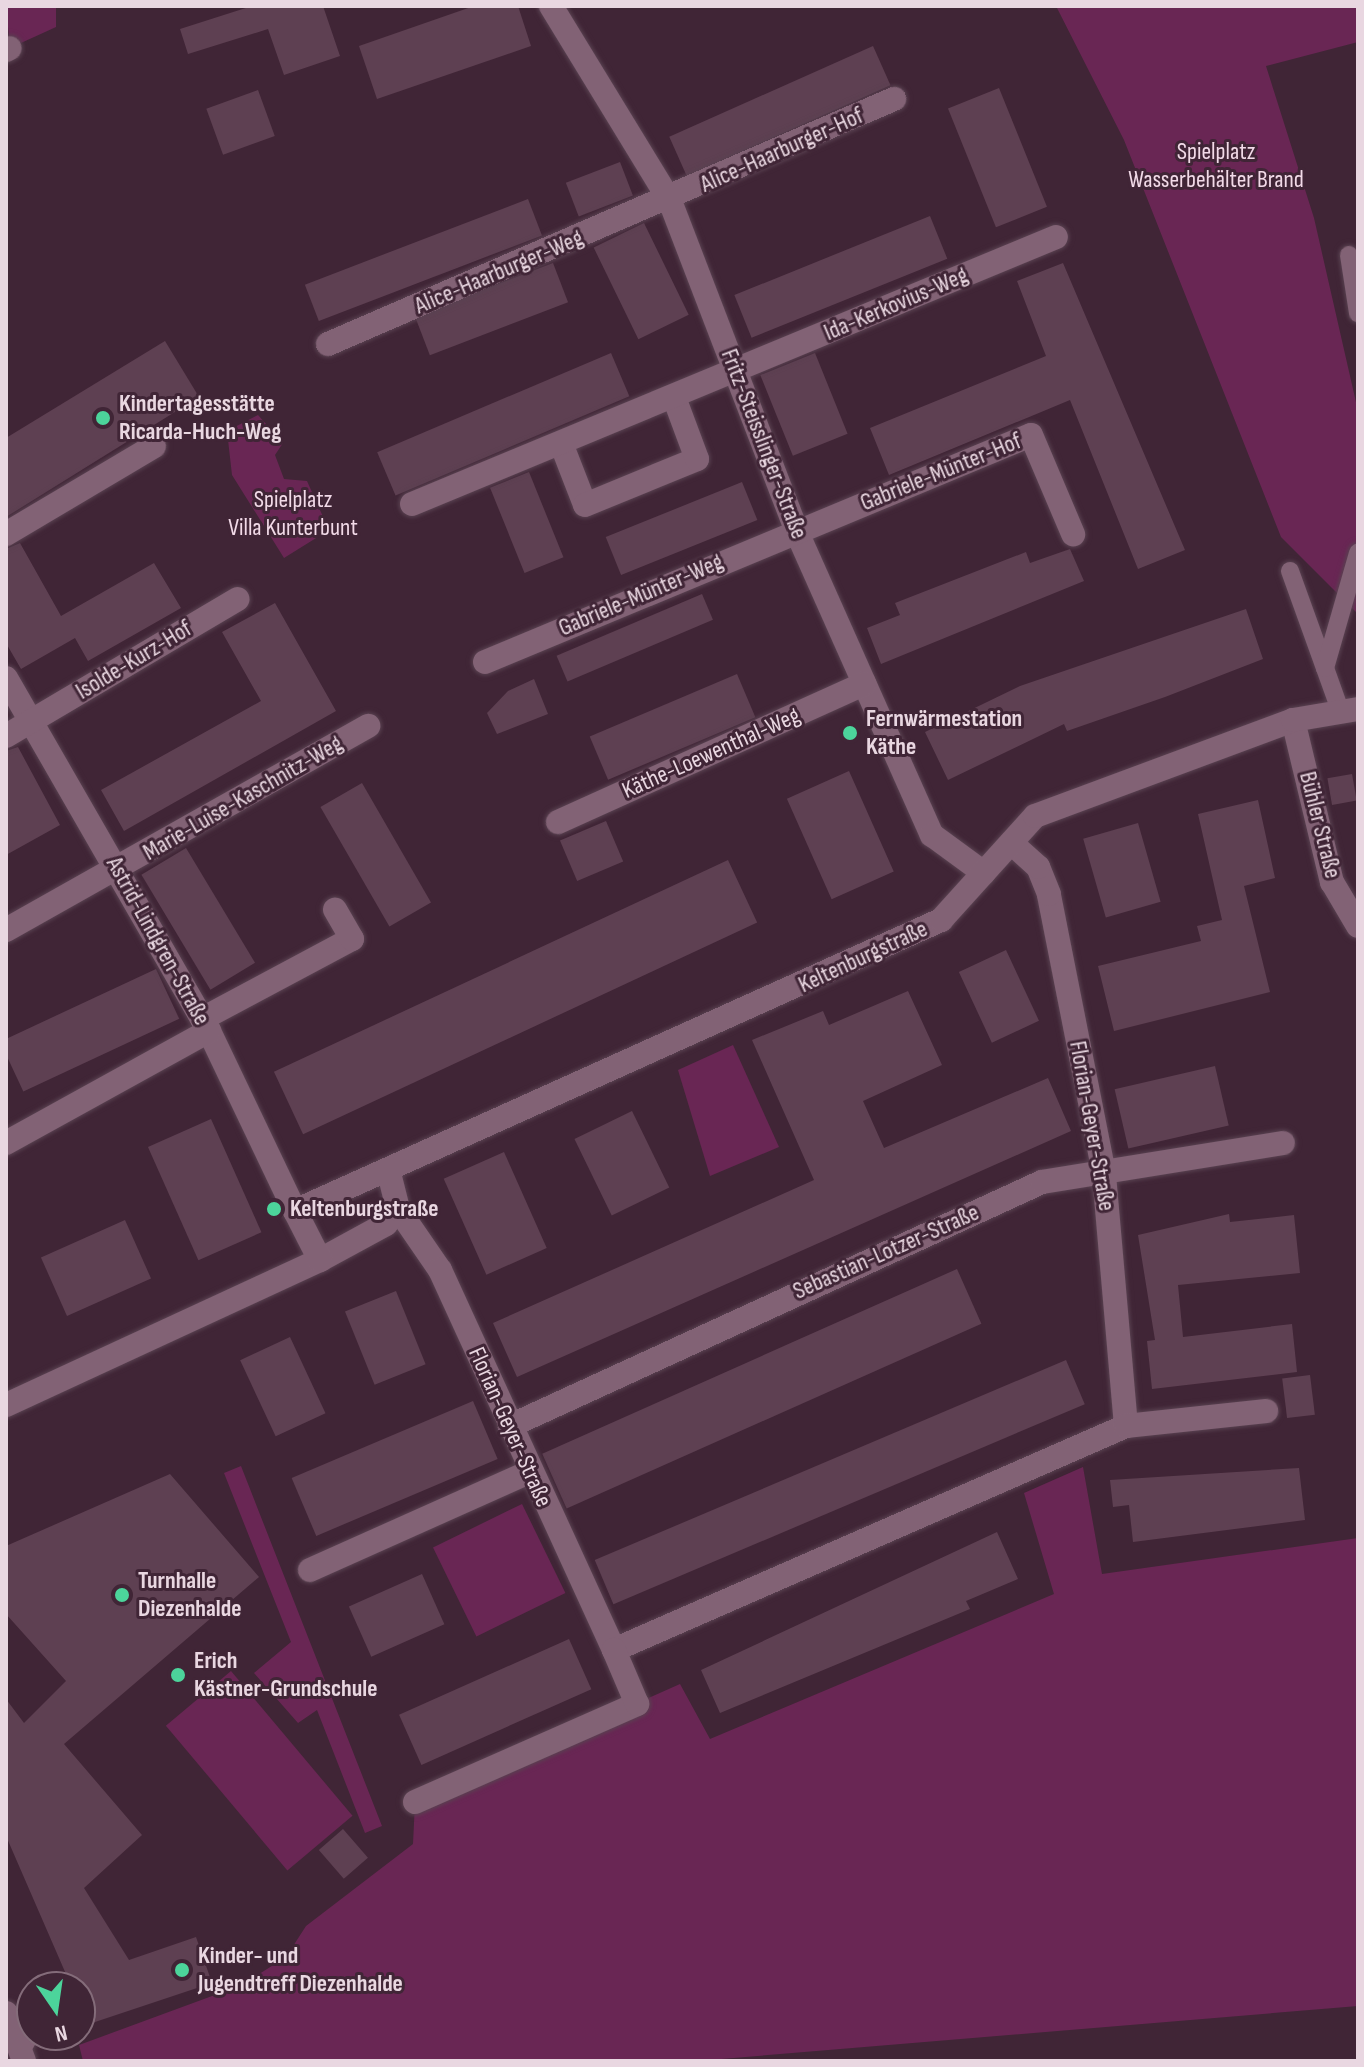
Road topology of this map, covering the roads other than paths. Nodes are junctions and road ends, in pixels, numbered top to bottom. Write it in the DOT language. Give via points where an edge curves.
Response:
graph roads {
  1 [pos="551,6"];
  2 [pos="894,99"];
  3 [pos="670,201"];
  4 [pos="1056,237"];
  5 [pos="1349,255"];
  6 [pos="1358,313"];
  7 [pos="328,344"];
  8 [pos="736,372"];
  9 [pos="674,397"];
  10 [pos="561,443"];
  11 [pos="154,446"];
  12 [pos="412,504"];
  13 [pos="796,530"];
  14 [pos="6,534"];
  15 [pos="1073,534"];
  16 [pos="1358,553"];
  17 [pos="1290,571"];
  18 [pos="238,599"];
  19 [pos="485,662"];
  20 [pos="1325,668"];
  21 [pos="6,678"];
  22 [pos="864,684"];
  23 [pos="1349,709"];
  24 [pos="1293,720"];
  25 [pos="30,722"];
  26 [pos="368,726"];
  27 [pos="6,736"];
  28 [pos="558,822"];
  29 [pos="1011,843"];
  30 [pos="119,870"];
  31 [pos="984,873"];
  32 [pos="335,909"];
  33 [pos="1358,926"];
  34 [pos="6,930"];
  35 [pos="205,1025"];
  36 [pos="6,1143"];
  37 [pos="1283,1143"];
  38 [pos="389,1172"];
  39 [pos="1104,1173"];
  40 [pos="398,1209"];
  41 [pos="295,1211"];
  42 [pos="320,1260"];
  43 [pos="6,1405"];
  44 [pos="1266,1411"];
  45 [pos="510,1426"];
  46 [pos="1126,1426"];
  47 [pos="529,1472"];
  48 [pos="310,1570"];
  49 [pos="614,1650"];
  50 [pos="415,1802"];
  51 [pos="6,2013"];
  52 [pos="16,2030"];
  1 -- 3 [label="street, Fritz-Steisslinger-Straße"];
  2 -- 3 [label="street, Alice-Haarburger-Hof"];
  3 -- 7 [label="street, Alice-Haarburger-Weg"];
  3 -- 8 [label="street, Fritz-Steisslinger-Straße"];
  4 -- 8 [label="street, Ida-Kerkovius-Weg"];
  5 -- 6 [label="lane"];
  8 -- 9 [label="street, Ida-Kerkovius-Weg"];
  8 -- 13 [label="street, Fritz-Steisslinger-Straße"];
  9 -- 10 [label="street, Ida-Kerkovius-Weg"];
  9 -- 10 [label="street" via="697,459 585,505"];
  10 -- 12 [label="street, Ida-Kerkovius-Weg"];
  11 -- 14 [label="street"];
  13 -- 15 [label="street, Gabriele-Münter-Hof" via="1031,435"];
  13 -- 19 [label="street, Gabriele-Münter-Weg"];
  13 -- 22 [label="street, Fritz-Steisslinger-Straße"];
  16 -- 20 [label="lane"];
  17 -- 20 [label="lane"];
  18 -- 25 [label="street, Isolde-Kurz-Hof"];
  20 -- 23 [label="lane"];
  21 -- 25 [label="street, Astrid-Lindgren-Straße"];
  22 -- 28 [label="street, Käthe-Loewenthal-Weg"];
  22 -- 31 [label="street, Fritz-Steisslinger-Straße" via="932,835"];
  23 -- 24 [label="street, Keltenburgstraße"];
  24 -- 29 [label="street, Keltenburgstraße" via="1035,816"];
  24 -- 33 [label="street, Bühler Straße" via="1332,882"];
  25 -- 27 [label="street, Isolde-Kurz-Hof"];
  25 -- 30 [label="street, Astrid-Lindgren-Straße"];
  26 -- 30 [label="street, Marie-Luise-Kaschnitz-Weg"];
  29 -- 31 [label="street, Keltenburgstraße"];
  29 -- 39 [label="street, Florian-Geyer-Straße" via="1038,867 1049,894"];
  30 -- 34 [label="street, Marie-Luise-Kaschnitz-Weg"];
  30 -- 35 [label="street, Astrid-Lindgren-Straße"];
  31 -- 38 [label="street, Keltenburgstraße" via="941,920"];
  32 -- 35 [label="street" via="352,939"];
  35 -- 36 [label="street"];
  35 -- 41 [label="street, Astrid-Lindgren-Straße"];
  37 -- 39 [label="street, Sebastian-Lotzer-Straße"];
  38 -- 40 [label="street"];
  38 -- 41 [label="street, Keltenburgstraße"];
  39 -- 45 [label="street, Sebastian-Lotzer-Straße" via="1042,1182"];
  39 -- 46 [label="street, Florian-Geyer-Straße"];
  40 -- 42 [label="street" via="371,1236"];
  40 -- 45 [label="street, Florian-Geyer-Straße" via="440,1270"];
  41 -- 42 [label="street"];
  42 -- 43 [label="street"];
  44 -- 46 [label="street"];
  45 -- 47 [label="street, Florian-Geyer-Straße"];
  46 -- 49 [label="street"];
  47 -- 48 [label="street"];
  47 -- 49 [label="street, Florian-Geyer-Straße"];
  49 -- 50 [label="street, Florian-Geyer-Straße" via="637,1704"];
  51 -- 52 [label="street"];
}
